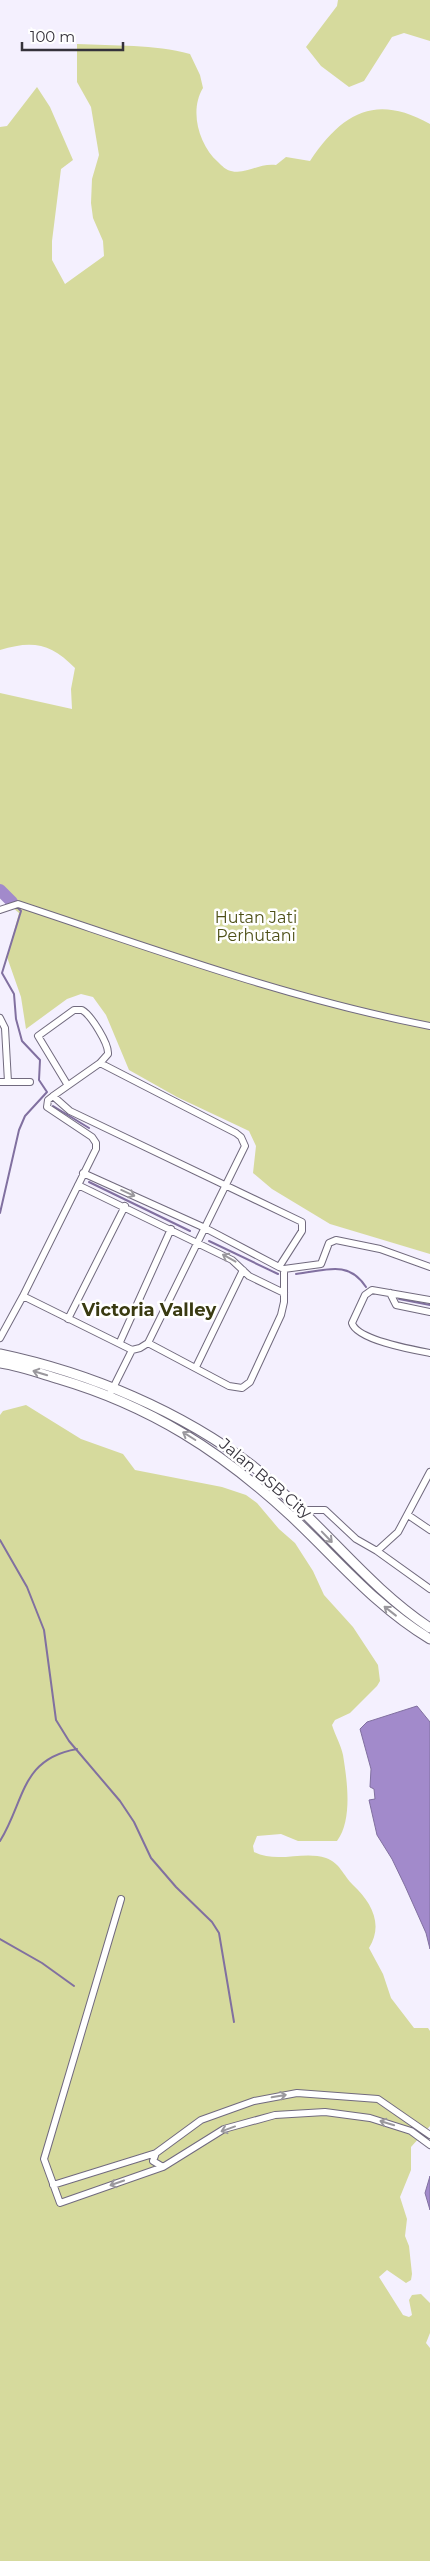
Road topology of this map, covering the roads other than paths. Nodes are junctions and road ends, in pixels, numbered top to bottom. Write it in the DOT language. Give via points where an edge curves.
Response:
graph roads {
  1 [pos="2,909"];
  2 [pos="0,1018"];
  3 [pos="430,1026"];
  4 [pos="100,1063"];
  5 [pos="0,1082"];
  6 [pos="8,1082"];
  7 [pos="30,1082"];
  8 [pos="67,1084"];
  9 [pos="52,1096"];
  10 [pos="83,1173"];
  11 [pos="78,1185"];
  12 [pos="227,1187"];
  13 [pos="125,1206"];
  14 [pos="205,1228"];
  15 [pos="171,1229"];
  16 [pos="197,1242"];
  17 [pos="430,1267"];
  18 [pos="282,1268"];
  19 [pos="243,1270"];
  20 [pos="284,1293"];
  21 [pos="390,1293"];
  22 [pos="23,1296"];
  23 [pos="430,1300"];
  24 [pos="430,1312"];
  25 [pos="68,1319"];
  26 [pos="0,1338"];
  27 [pos="120,1342"];
  28 [pos="148,1343"];
  29 [pos="132,1350"];
  30 [pos="430,1353"];
  31 [pos="0,1354"];
  32 [pos="0,1363"];
  33 [pos="196,1367"];
  34 [pos="111,1392"];
  35 [pos="429,1476"];
  36 [pos="300,1510"];
  37 [pos="324,1510"];
  38 [pos="408,1515"];
  39 [pos="292,1517"];
  40 [pos="311,1520"];
  41 [pos="430,1530"];
  42 [pos="377,1551"];
  43 [pos="430,1589"];
  44 [pos="430,1628"];
  45 [pos="430,1638"];
  46 [pos="121,1899"];
  47 [pos="430,2135"];
  48 [pos="430,2144"];
  49 [pos="156,2153"];
  50 [pos="163,2167"];
  51 [pos="53,2185"];
  1 -- 3 [label="street" via="15,904 298,996"];
  2 -- 6 [label="street" via="5,1028"];
  4 -- 8 [label="street"];
  4 -- 8 [label="street" via="108,1054 108,1046 85,1012 74,1010 38,1036"];
  4 -- 12 [label="street" via="241,1137 244,1151"];
  5 -- 6 [label="street"];
  6 -- 7 [label="street"];
  8 -- 9 [label="street"];
  9 -- 10 [label="street" via="46,1104 49,1110 92,1137 96,1144"];
  9 -- 12 [label="street" via="70,1111"];
  10 -- 11 [label="street"];
  10 -- 14 [label="street, one-way"];
  11 -- 13 [label="street"];
  11 -- 22 [label="street"];
  12 -- 14 [label="street"];
  12 -- 18 [label="street" via="302,1222 302,1230"];
  13 -- 15 [label="street"];
  13 -- 25 [label="street"];
  14 -- 16 [label="street"];
  14 -- 18 [label="street"];
  15 -- 16 [label="street"];
  15 -- 27 [label="street"];
  19 -- 16 [label="street, one-way" via="232,1260"];
  16 -- 28 [label="street"];
  17 -- 18 [label="street" via="380,1248 336,1240 329,1243 321,1264"];
  18 -- 20 [label="street"];
  19 -- 20 [label="street" via="264,1285"];
  19 -- 33 [label="street"];
  20 -- 33 [label="street" via="281,1315 250,1382 236,1388"];
  21 -- 23 [label="street"];
  21 -- 24 [label="street" via="396,1305"];
  21 -- 30 [label="street" via="368,1292 353,1326 387,1344"];
  22 -- 25 [label="street"];
  22 -- 26 [label="street"];
  25 -- 27 [label="street"];
  27 -- 29 [label="street"];
  28 -- 29 [label="street"];
  28 -- 33 [label="street"];
  29 -- 34 [label="street"];
  31 -- 34 [label="street, Jalan BSB City" via="65,1372"];
  34 -- 32 [label="street, Jalan BSB City, one-way"];
  34 -- 36 [label="street, Jalan BSB City" via="171,1415 220,1444 254,1468"];
  39 -- 34 [label="street, Jalan BSB City, one-way" via="209,1448"];
  35 -- 38 [label="street"];
  36 -- 37 [label="street"];
  36 -- 39 [label="street"];
  36 -- 40 [label="street, Jalan BSB City"];
  37 -- 40 [label="street"];
  37 -- 42 [label="street" via="356,1540"];
  38 -- 41 [label="street"];
  38 -- 42 [label="street" via="398,1532"];
  45 -- 39 [label="street, Jalan BSB City, one-way" via="373,1598"];
  40 -- 44 [label="street, Jalan BSB City, one-way" via="385,1594"];
  42 -- 43 [label="street"];
  46 -- 51 [label="street" via="44,2159"];
  49 -- 47 [label="street, one-way" via="201,2120 254,2101 297,2093 378,2099"];
  48 -- 50 [label="street, one-way" via="411,2131 370,2118 325,2112 275,2115 224,2129"];
  49 -- 50 [label="street" via="153,2161"];
  49 -- 51 [label="street"];
  50 -- 51 [label="street, one-way" via="60,2202"];
}
